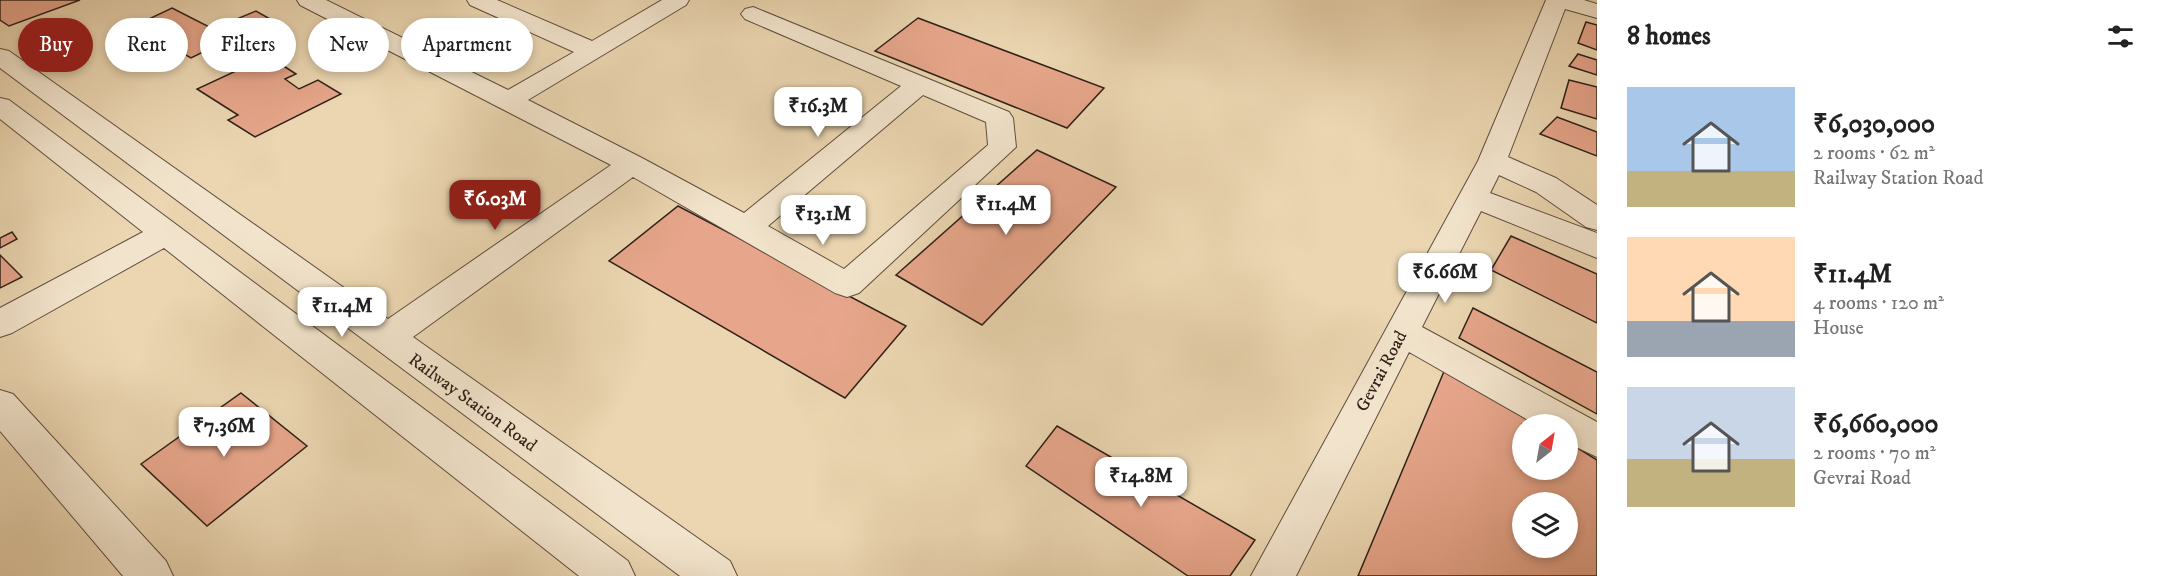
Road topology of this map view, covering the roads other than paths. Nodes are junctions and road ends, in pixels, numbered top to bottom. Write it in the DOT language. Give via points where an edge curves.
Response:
graph roads {
  1 [pos="308,0"];
  2 [pos="478,0"];
  3 [pos="678,0"];
  4 [pos="1558,0"];
  5 [pos="1597,11"];
  6 [pos="753,14"];
  7 [pos="591,50"];
  8 [pos="0,56"];
  9 [pos="920,84"];
  10 [pos="509,101"];
  11 [pos="0,106"];
  12 [pos="1492,161"];
  13 [pos="632,164"];
  14 [pos="1473,197"];
  15 [pos="1597,220"];
  16 [pos="746,228"];
  17 [pos="165,234"];
  18 [pos="1597,247"];
  19 [pos="0,324"];
  20 [pos="1402,332"];
  21 [pos="387,338"];
  22 [pos="0,405"];
  23 [pos="1549,414"];
  24 [pos="1578,430"];
  25 [pos="1597,441"];
  26 [pos="151,576"];
  27 [pos="613,576"];
  28 [pos="715,576"];
  29 [pos="1273,576"];
  1 -- 10 [label="street"];
  2 -- 7 [label="street"];
  3 -- 7 [label="street"];
  4 -- 5 [label="street"];
  4 -- 12 [label="street, Gevrai Road"];
  6 -- 9 [label="street"];
  7 -- 10 [label="street"];
  8 -- 21 [label="street, Railway Station Road"];
  9 -- 16 [label="street"];
  9 -- 16 [label="street" via="999,118 1002,147 847,285"];
  10 -- 13 [label="street"];
  11 -- 17 [label="street"];
  12 -- 14 [label="street, Gevrai Road"];
  12 -- 15 [label="street" via="1546,185"];
  13 -- 16 [label="street"];
  13 -- 21 [label="street"];
  14 -- 18 [label="street"];
  14 -- 20 [label="street, Gevrai Road"];
  17 -- 19 [label="street"];
  17 -- 27 [label="street"];
  20 -- 23 [label="street"];
  20 -- 29 [label="street, Gevrai Road"];
  21 -- 28 [label="street, Railway Station Road"];
  22 -- 26 [label="street"];
  24 -- 25 [label="street"];
}
